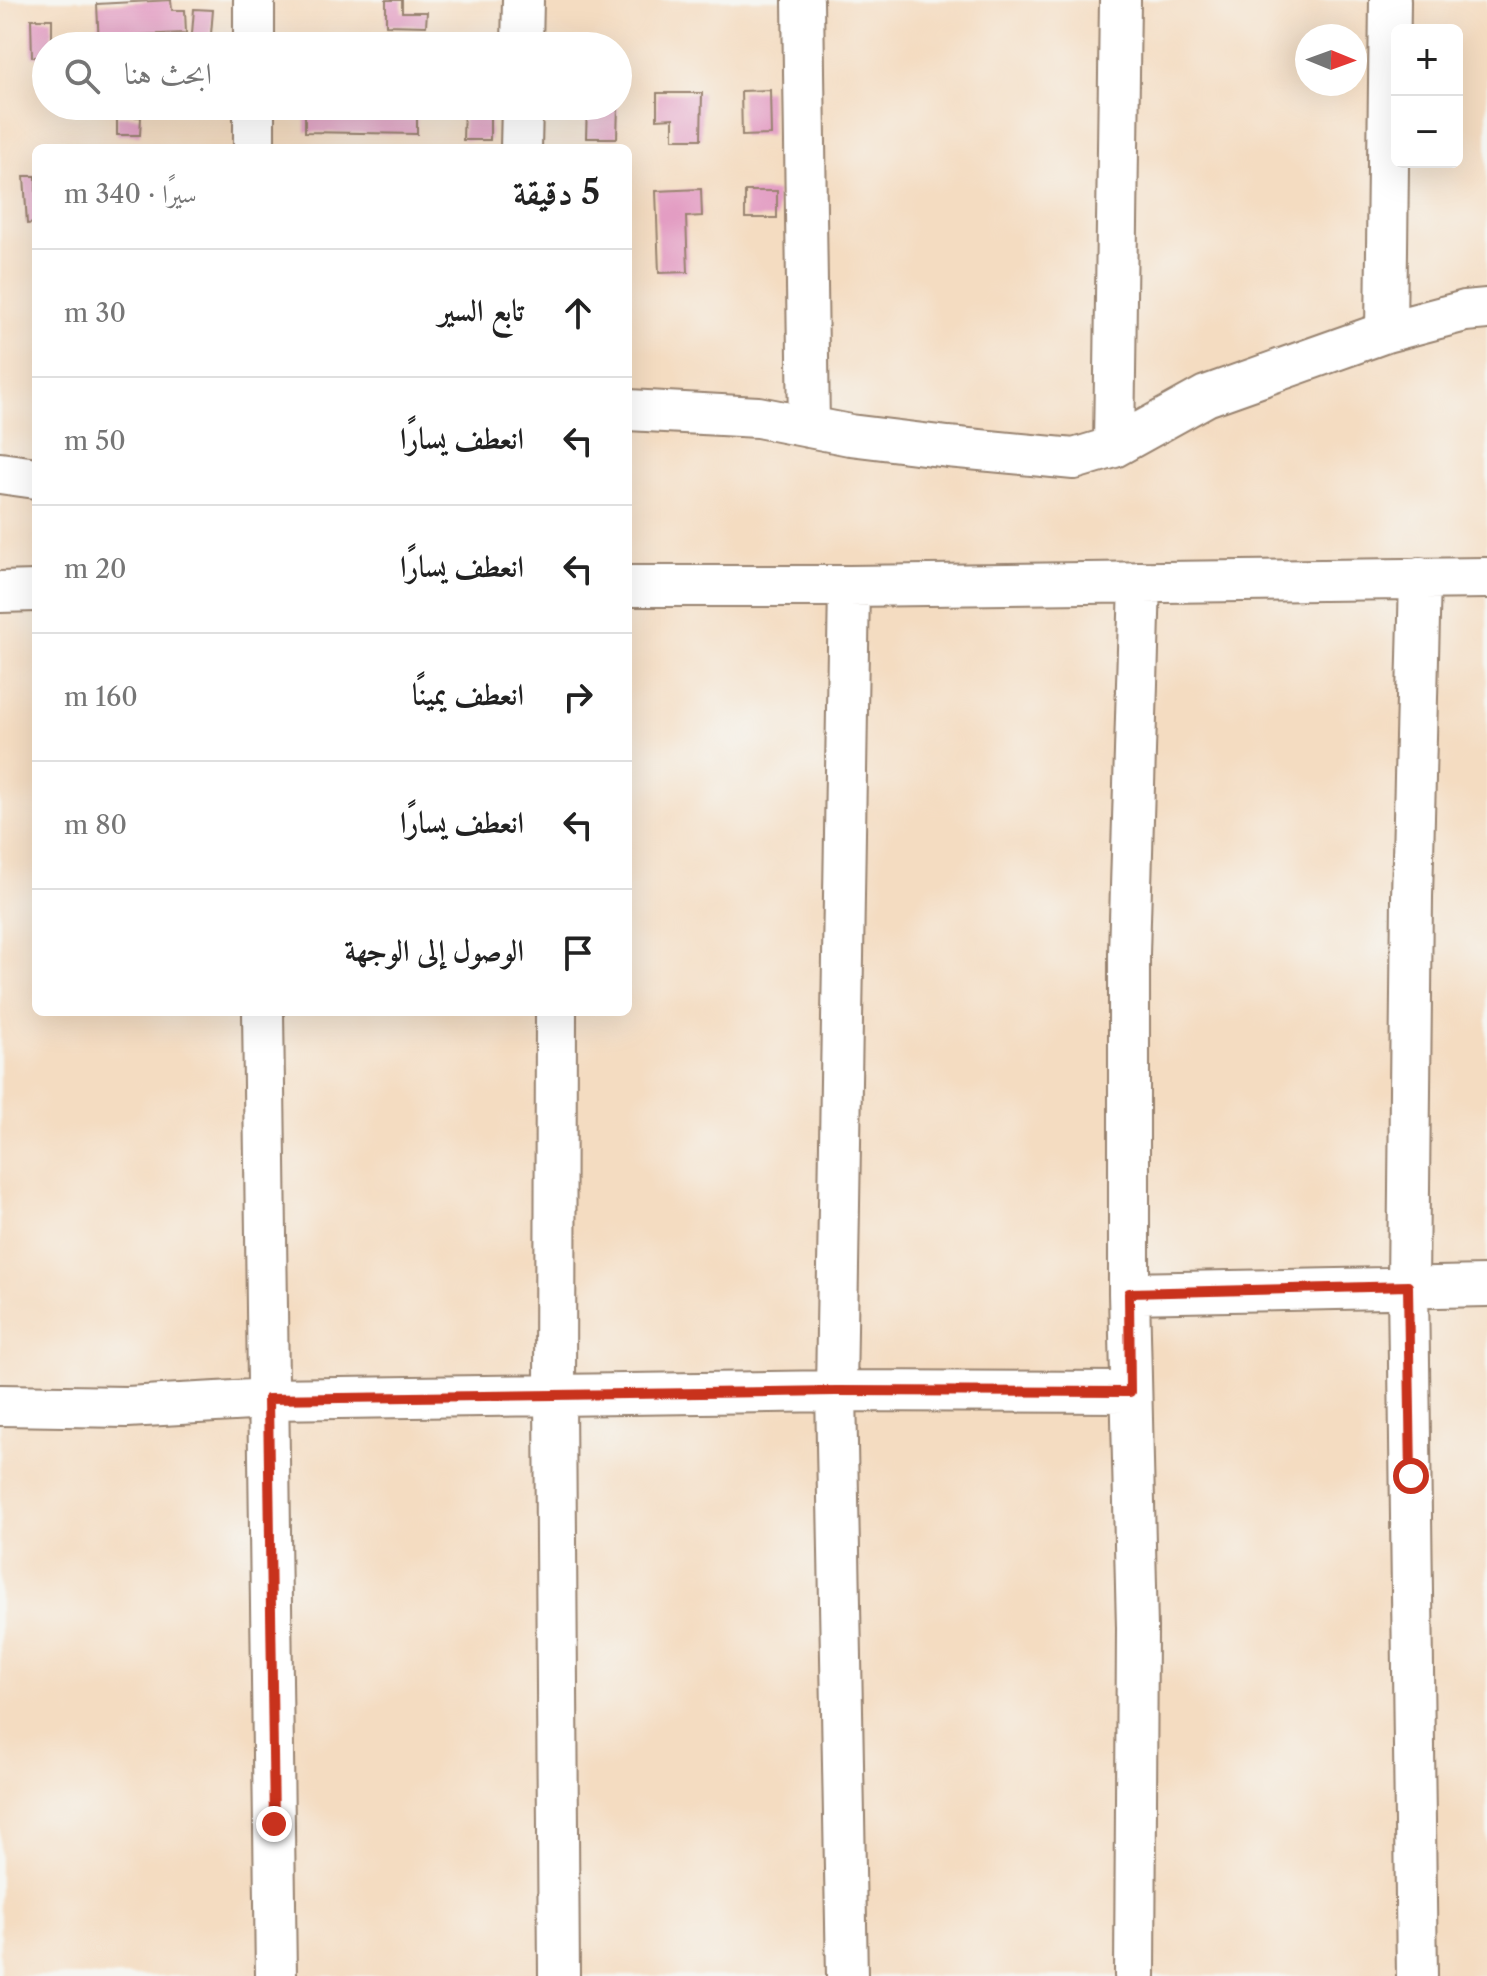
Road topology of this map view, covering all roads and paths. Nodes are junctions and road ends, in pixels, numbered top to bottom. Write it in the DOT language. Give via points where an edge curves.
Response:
graph roads {
  1 [pos="254,0"];
  2 [pos="523,0"];
  3 [pos="803,0"];
  4 [pos="1120,0"];
  5 [pos="1390,0"];
  6 [pos="254,32"];
  7 [pos="522,32"];
  8 [pos="254,120"];
  9 [pos="522,120"];
  10 [pos="254,144"];
  11 [pos="521,144"];
  12 [pos="1487,309"];
  13 [pos="1386,332"];
  14 [pos="632,410"];
  15 [pos="809,427"];
  16 [pos="1114,447"];
  17 [pos="0,473"];
  18 [pos="32,477"];
  19 [pos="1420,578"];
  20 [pos="1487,578"];
  21 [pos="1140,582"];
  22 [pos="632,586"];
  23 [pos="849,586"];
  24 [pos="32,591"];
  25 [pos="0,592"];
  26 [pos="263,1016"];
  27 [pos="556,1016"];
  28 [pos="1408,1286"];
  29 [pos="1487,1286"];
  30 [pos="1129,1293"];
  31 [pos="836,1391"];
  32 [pos="1130,1392"];
  33 [pos="555,1396"];
  34 [pos="268,1399"];
  35 [pos="0,1405"];
  36 [pos="276,1976"];
  37 [pos="559,1976"];
  38 [pos="847,1976"];
  39 [pos="1135,1976"];
  40 [pos="1417,1976"];
  1 -- 6 [label="street"];
  2 -- 7 [label="street"];
  3 -- 15 [label="street"];
  4 -- 16 [label="street"];
  5 -- 13 [label="street"];
  8 -- 10 [label="street"];
  9 -- 11 [label="street"];
  12 -- 13 [label="street"];
  13 -- 16 [label="street" via="1206,396"];
  14 -- 15 [label="street" via="758,417"];
  15 -- 16 [label="street" via="1074,459"];
  17 -- 18 [label="street"];
  19 -- 20 [label="street"];
  19 -- 21 [label="street"];
  19 -- 28 [label="street"];
  21 -- 23 [label="street"];
  21 -- 30 [label="street" via="1129,954"];
  22 -- 23 [label="street"];
  23 -- 31 [label="street"];
  24 -- 25 [label="street"];
  26 -- 34 [label="street"];
  27 -- 33 [label="street"];
  28 -- 29 [label="street"];
  28 -- 30 [label="street"];
  28 -- 40 [label="street"];
  30 -- 32 [label="street"];
  31 -- 32 [label="street"];
  31 -- 33 [label="street"];
  31 -- 38 [label="street"];
  32 -- 39 [label="street" via="1137,1628"];
  33 -- 34 [label="street"];
  33 -- 37 [label="street"];
  34 -- 35 [label="street" via="127,1407"];
  34 -- 36 [label="street"];
}
